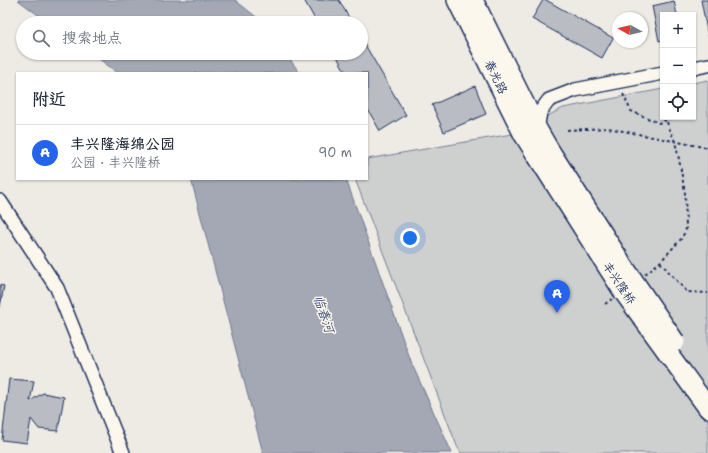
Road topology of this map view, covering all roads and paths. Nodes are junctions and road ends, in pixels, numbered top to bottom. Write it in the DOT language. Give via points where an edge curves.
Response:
graph roads {
  1 [pos="458,0"];
  2 [pos="473,0"];
  3 [pos="708,65"];
  4 [pos="696,67"];
  5 [pos="660,74"];
  6 [pos="617,82"];
  7 [pos="666,120"];
  8 [pos="537,129"];
  9 [pos="567,130"];
  10 [pos="675,142"];
  11 [pos="708,148"];
  12 [pos="542,151"];
  13 [pos="0,201"];
  14 [pos="660,262"];
  15 [pos="642,276"];
  16 [pos="708,293"];
  17 [pos="618,295"];
  18 [pos="605,304"];
  19 [pos="673,350"];
  20 [pos="708,389"];
  21 [pos="708,408"];
  22 [pos="123,453"];
  1 -- 12 [label="main road, 春光路" via="524,135"];
  2 -- 8 [label="main road, 春光路"];
  3 -- 4 [label="street"];
  5 -- 6 [label="street"];
  6 -- 7 [label="path" via="631,111 659,123"];
  6 -- 8 [label="street" via="575,90 549,100 540,112"];
  7 -- 10 [label="path"];
  8 -- 12 [label="main road, 春光路"];
  9 -- 10 [label="path" via="608,128"];
  10 -- 11 [label="path"];
  10 -- 14 [label="path" via="685,193 686,229 682,238"];
  12 -- 19 [label="main road, 丰兴隆桥, bridge" via="622,264"];
  13 -- 22 [label="street" via="57,288"];
  14 -- 15 [label="path"];
  14 -- 16 [label="path" via="687,292"];
  17 -- 18 [label="path"];
  19 -- 20 [label="main road, 丰兴隆桥"];
  19 -- 21 [label="main road, 丰兴隆桥"];
}
